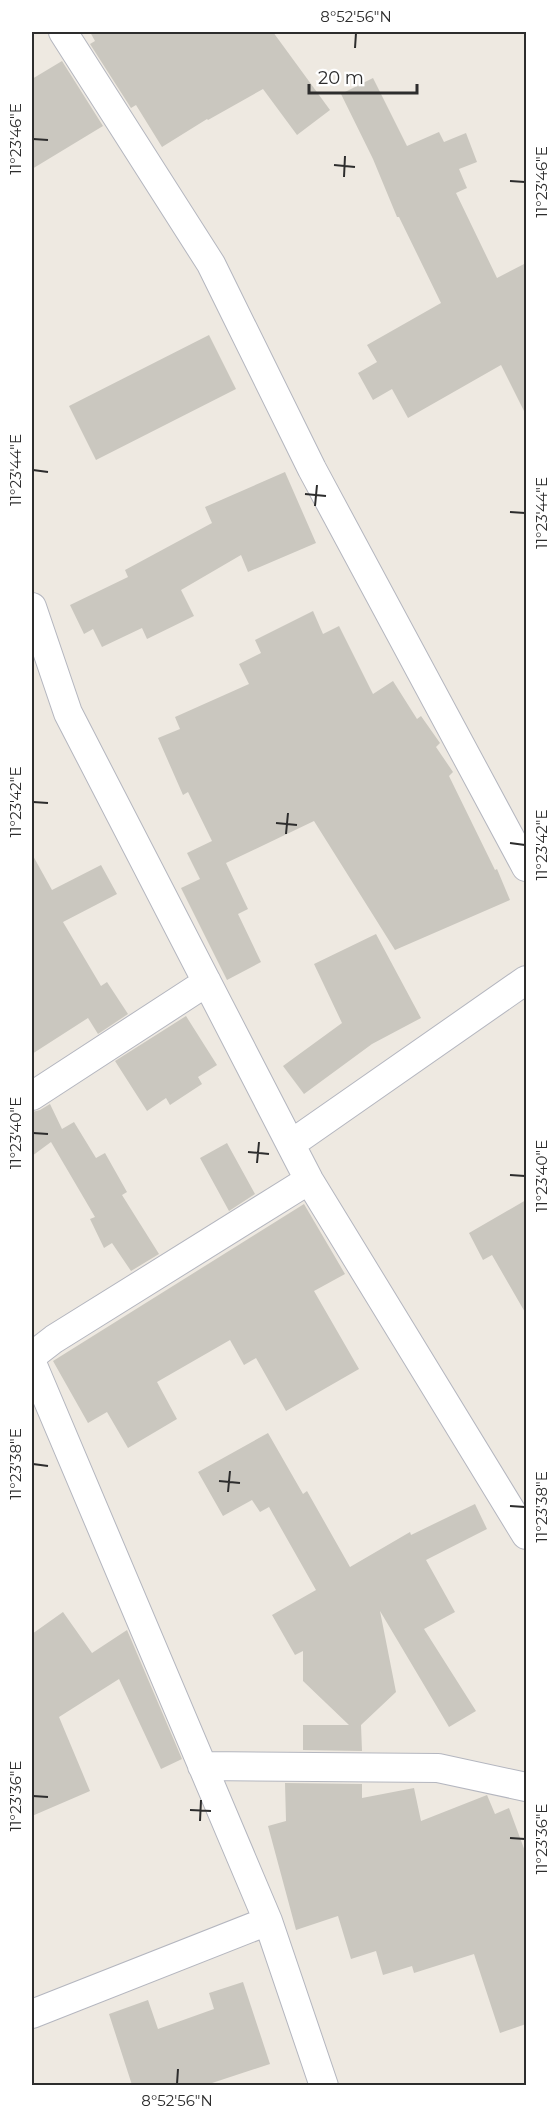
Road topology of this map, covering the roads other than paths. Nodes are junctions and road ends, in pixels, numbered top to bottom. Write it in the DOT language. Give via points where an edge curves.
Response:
graph roads {
  1 [pos="63,32"];
  2 [pos="32,607"];
  3 [pos="526,867"];
  4 [pos="526,981"];
  5 [pos="207,982"];
  6 [pos="32,1096"];
  7 [pos="291,1144"];
  8 [pos="309,1180"];
  9 [pos="32,1356"];
  10 [pos="32,1363"];
  11 [pos="526,1534"];
  12 [pos="202,1766"];
  13 [pos="526,1786"];
  14 [pos="268,1921"];
  15 [pos="32,2014"];
  16 [pos="324,2085"];
  1 -- 3 [label="street" via="211,264 312,470"];
  2 -- 5 [label="street" via="68,713"];
  4 -- 7 [label="street"];
  5 -- 6 [label="street"];
  5 -- 7 [label="street"];
  7 -- 8 [label="street"];
  8 -- 9 [label="street"];
  8 -- 11 [label="street"];
  10 -- 12 [label="street"];
  12 -- 13 [label="street" via="438,1768"];
  12 -- 14 [label="street"];
  14 -- 15 [label="street"];
  14 -- 16 [label="street"];
}
